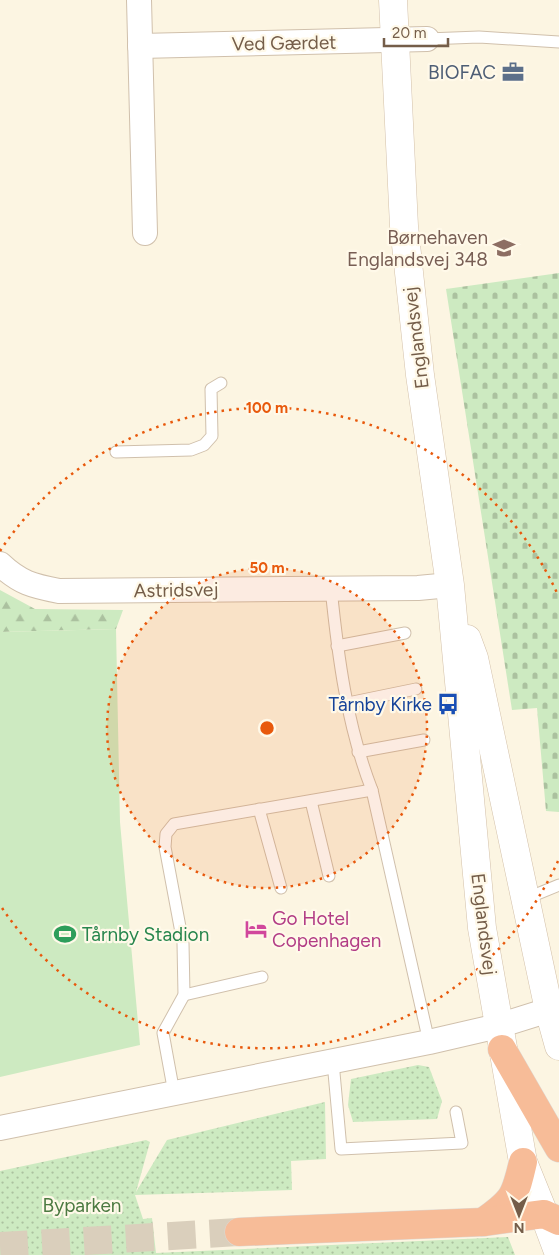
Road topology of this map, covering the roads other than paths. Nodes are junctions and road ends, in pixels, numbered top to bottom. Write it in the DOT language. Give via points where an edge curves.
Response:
graph roads {
  1 [pos="139,0"];
  2 [pos="393,0"];
  3 [pos="427,39"];
  4 [pos="395,41"];
  5 [pos="559,42"];
  6 [pos="140,46"];
  7 [pos="146,233"];
  8 [pos="221,383"];
  9 [pos="116,452"];
  10 [pos="0,564"];
  11 [pos="450,585"];
  12 [pos="332,588"];
  13 [pos="406,633"];
  14 [pos="337,646"];
  15 [pos="416,689"];
  16 [pos="348,703"];
  17 [pos="424,740"];
  18 [pos="358,752"];
  19 [pos="372,790"];
  20 [pos="311,801"];
  21 [pos="259,810"];
  22 [pos="329,876"];
  23 [pos="559,885"];
  24 [pos="281,888"];
  25 [pos="525,898"];
  26 [pos="262,977"];
  27 [pos="184,996"];
  28 [pos="549,1010"];
  29 [pos="500,1037"];
  30 [pos="429,1042"];
  31 [pos="559,1046"];
  32 [pos="332,1062"];
  33 [pos="174,1093"];
  34 [pos="456,1112"];
  35 [pos="0,1128"];
  36 [pos="559,1148"];
  37 [pos="523,1162"];
  38 [pos="552,1218"];
  39 [pos="483,1222"];
  40 [pos="239,1232"];
  41 [pos="559,1254"];
  1 -- 6 [label="street"];
  2 -- 4 [label="main road, Englandsvej"];
  3 -- 4 [label="street, Ved Gærdet"];
  3 -- 5 [label="lane" via="479,37"];
  4 -- 6 [label="street, Ved Gærdet"];
  4 -- 11 [label="main road, Englandsvej" via="404,226 420,375"];
  6 -- 7 [label="street"];
  8 -- 9 [label="lane" via="211,389 212,436 204,445 191,450"];
  10 -- 12 [label="street, Astridsvej" via="15,578 33,586 59,591"];
  11 -- 12 [label="street, Astridsvej"];
  11 -- 25 [label="main road, Englandsvej" via="474,658"];
  11 -- 29 [label="main road, Englandsvej" via="482,928"];
  12 -- 14 [label="lane"];
  13 -- 14 [label="lane"];
  14 -- 16 [label="lane"];
  15 -- 16 [label="lane"];
  16 -- 18 [label="lane"];
  17 -- 18 [label="lane"];
  18 -- 19 [label="lane"];
  19 -- 20 [label="lane"];
  19 -- 30 [label="lane"];
  20 -- 21 [label="lane"];
  20 -- 22 [label="lane"];
  21 -- 24 [label="lane"];
  21 -- 27 [label="lane" via="174,824 166,834 165,847 182,943"];
  23 -- 25 [label="lane"];
  25 -- 28 [label="main road, Englandsvej"];
  26 -- 27 [label="lane"];
  27 -- 33 [label="lane" via="163,1032"];
  28 -- 29 [label="street"];
  28 -- 31 [label="main road, Englandsvej"];
  29 -- 30 [label="street"];
  29 -- 36 [label="highway"];
  29 -- 37 [label="main road, Englandsvej"];
  30 -- 32 [label="street"];
  32 -- 33 [label="street"];
  32 -- 34 [label="lane" via="341,1149 462,1143"];
  33 -- 35 [label="street"];
  37 -- 38 [label="main road, Englandsvej"];
  37 -- 39 [label="highway" via="517,1189 508,1204"];
  38 -- 39 [label="highway"];
  38 -- 41 [label="main road, Englandsvej"];
  39 -- 40 [label="highway"];
}
